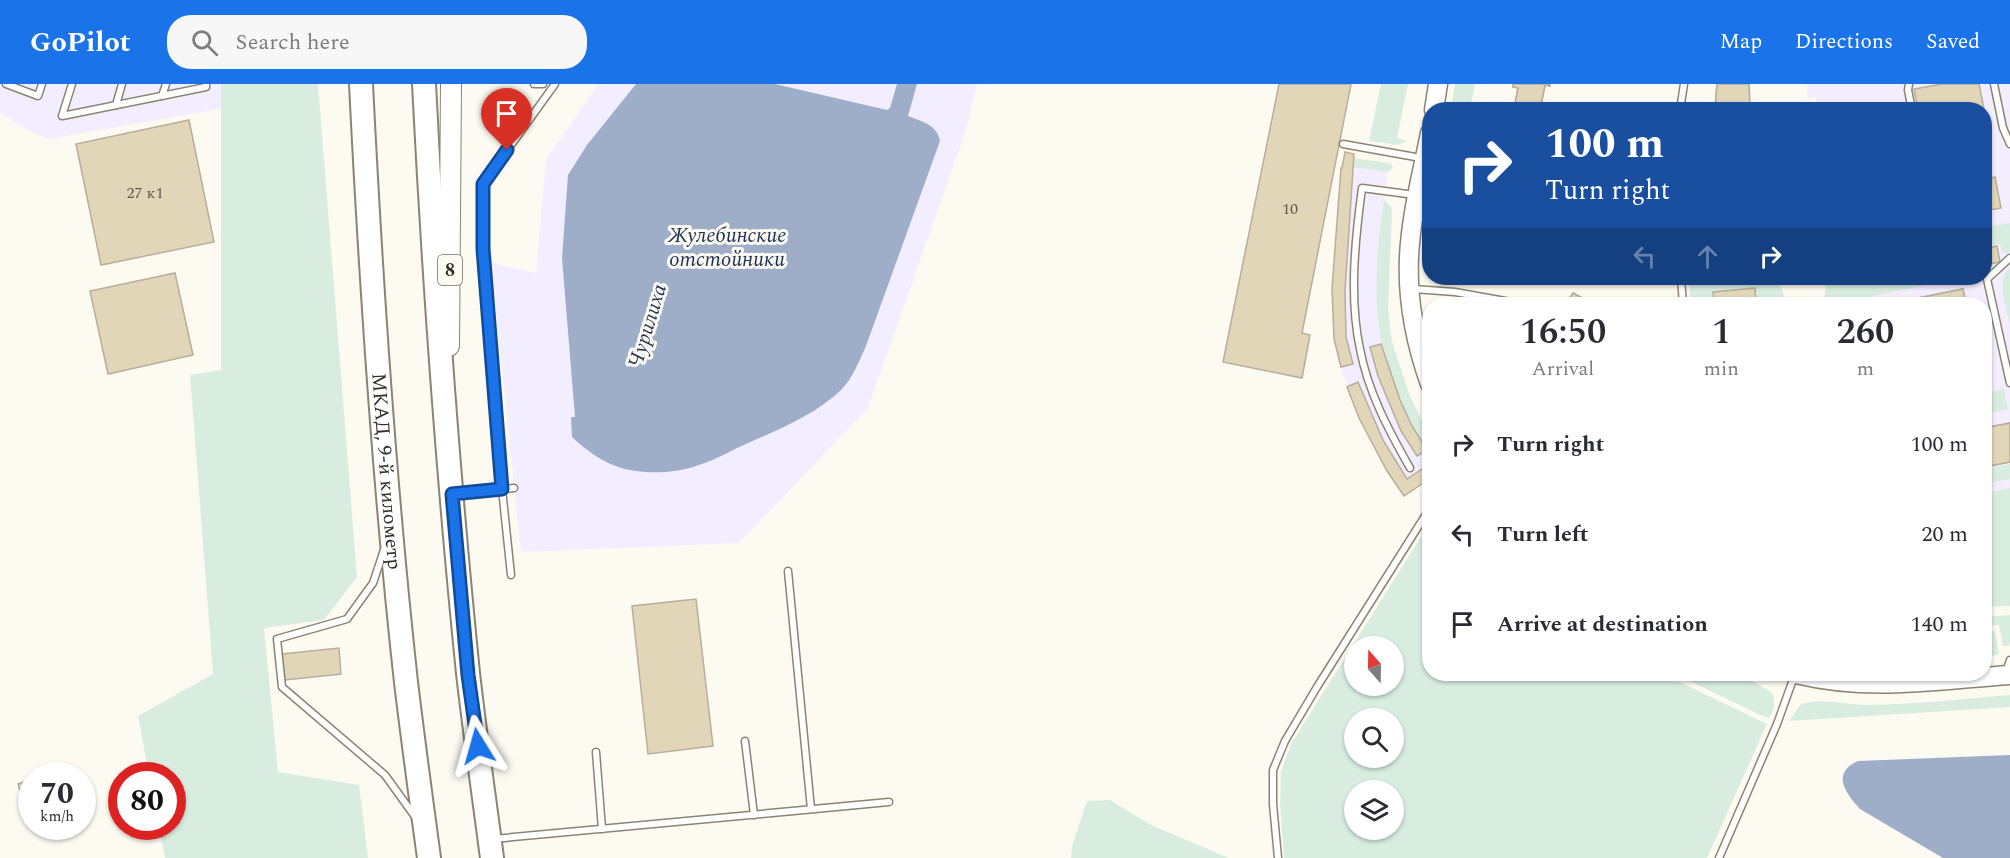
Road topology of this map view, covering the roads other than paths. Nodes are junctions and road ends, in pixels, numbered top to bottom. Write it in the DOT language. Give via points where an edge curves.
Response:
graph roads {
  1 [pos="6,84"];
  2 [pos="42,84"];
  3 [pos="72,84"];
  4 [pos="122,84"];
  5 [pos="166,84"];
  6 [pos="206,84"];
  7 [pos="361,84"];
  8 [pos="424,84"];
  9 [pos="451,84"];
  10 [pos="534,84"];
  11 [pos="543,84"];
  12 [pos="555,84"];
  13 [pos="1438,84"];
  14 [pos="1684,84"];
  15 [pos="1909,84"];
  16 [pos="1994,84"];
  17 [pos="162,96"];
  18 [pos="1435,102"];
  19 [pos="1681,102"];
  20 [pos="1910,102"];
  21 [pos="116,105"];
  22 [pos="1344,144"];
  23 [pos="2010,144"];
  24 [pos="1422,157"];
  25 [pos="1422,174"];
  26 [pos="1418,196"];
  27 [pos="2010,258"];
  28 [pos="1992,274"];
  29 [pos="1409,289"];
  30 [pos="1483,297"];
  31 [pos="1992,302"];
  32 [pos="1422,359"];
  33 [pos="2010,383"];
  34 [pos="448,457"];
  35 [pos="1410,468"];
  36 [pos="514,488"];
  37 [pos="502,489"];
  38 [pos="452,494"];
  39 [pos="1422,521"];
  40 [pos="392,528"];
  41 [pos="788,571"];
  42 [pos="511,575"];
  43 [pos="2008,670"];
  44 [pos="1992,672"];
  45 [pos="1793,681"];
  46 [pos="1832,681"];
  47 [pos="1918,681"];
  48 [pos="745,741"];
  49 [pos="596,752"];
  50 [pos="889,802"];
  51 [pos="811,809"];
  52 [pos="754,815"];
  53 [pos="602,829"];
  54 [pos="425,831"];
  55 [pos="491,849"];
  56 [pos="429,858"];
  57 [pos="1278,858"];
  58 [pos="1719,858"];
  1 -- 2 [label="lane" via="38,96"];
  3 -- 21 [label="lane" via="62,116"];
  4 -- 21 [label="lane"];
  5 -- 17 [label="lane"];
  6 -- 17 [label="lane"];
  7 -- 40 [label="highway, МКАД, 9-й километр"];
  8 -- 34 [label="highway"];
  9 -- 34 [label="main road, 8"];
  10 -- 11 [label="lane"];
  12 -- 37 [label="lane" via="483,184 483,249"];
  13 -- 18 [label="main road"];
  14 -- 19 [label="lane"];
  15 -- 20 [label="lane"];
  16 -- 23 [label="lane"];
  17 -- 21 [label="lane"];
  22 -- 24 [label="lane"];
  25 -- 26 [label="main road"];
  26 -- 29 [label="main road" via="1409,256"];
  26 -- 35 [label="lane" via="1362,188 1355,268 1360,349 1380,408"];
  27 -- 28 [label="lane"];
  29 -- 30 [label="lane"];
  29 -- 32 [label="main road"];
  31 -- 33 [label="lane"];
  34 -- 38 [label="highway"];
  36 -- 37 [label="lane"];
  37 -- 38 [label="lane"];
  37 -- 42 [label="lane"];
  38 -- 55 [label="highway" via="468,675"];
  39 -- 57 [label="lane" via="1317,687 1273,770"];
  40 -- 54 [label="highway, МКАД, 9-й километр"];
  40 -- 54 [label="lane" via="373,583 347,619 277,639 282,687 385,775"];
  41 -- 51 [label="lane"];
  43 -- 44 [label="main road"];
  45 -- 58 [label="lane"];
  46 -- 47 [label="main road" via="1857,684"];
  48 -- 52 [label="lane"];
  49 -- 53 [label="lane"];
  50 -- 51 [label="lane"];
  51 -- 52 [label="lane"];
  52 -- 53 [label="lane"];
  53 -- 55 [label="lane"];
  54 -- 56 [label="highway, МКАД, 9-й километр"];
}
